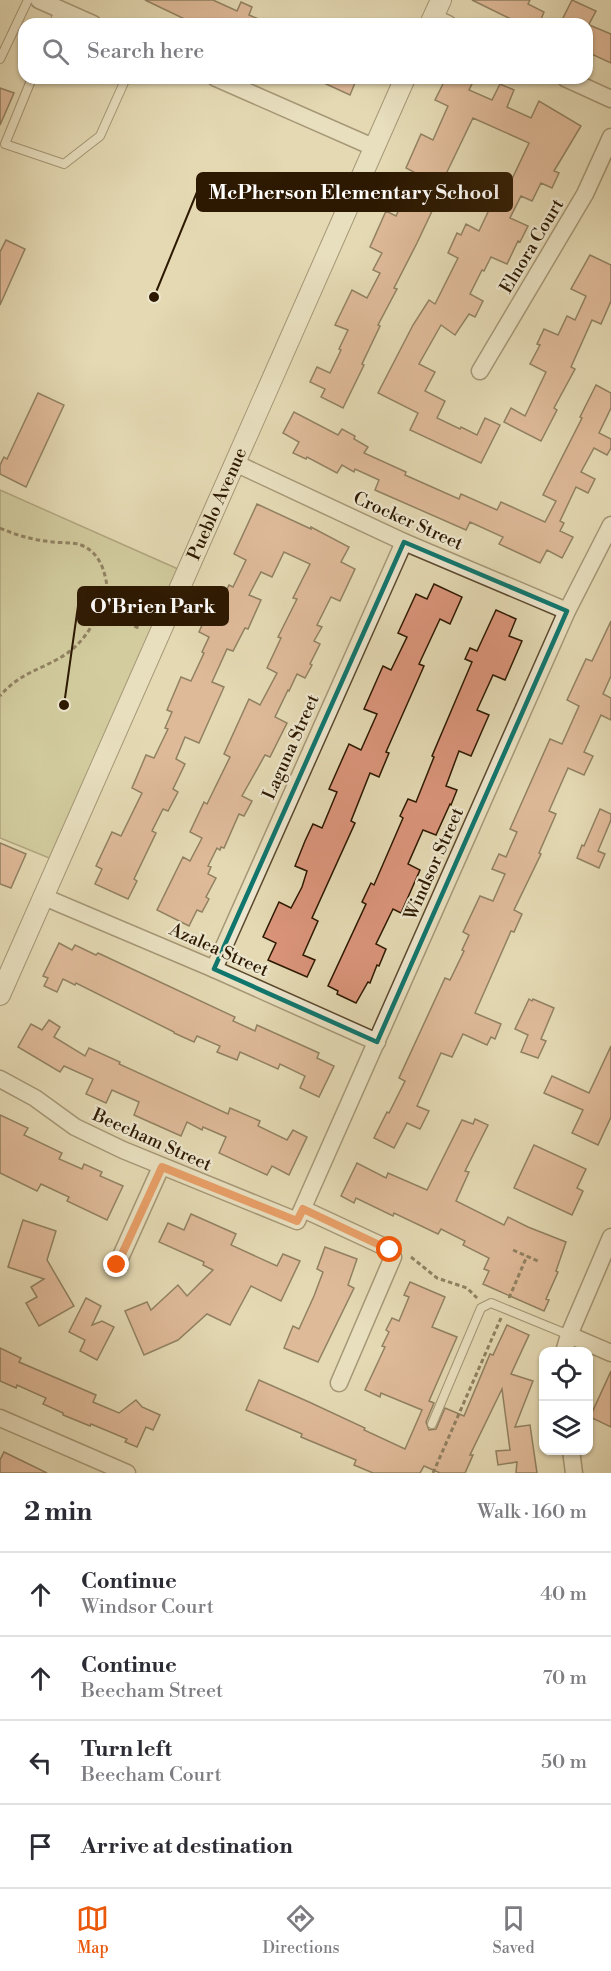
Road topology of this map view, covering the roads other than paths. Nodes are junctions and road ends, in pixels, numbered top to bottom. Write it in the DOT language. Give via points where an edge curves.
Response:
graph roads {
  1 [pos="28,0"];
  2 [pos="39,0"];
  3 [pos="56,17"];
  4 [pos="19,18"];
  5 [pos="18,21"];
  6 [pos="0,59"];
  7 [pos="30,84"];
  8 [pos="123,84"];
  9 [pos="230,84"];
  10 [pos="402,84"];
  11 [pos="578,84"];
  12 [pos="611,99"];
  13 [pos="611,137"];
  14 [pos="373,147"];
  15 [pos="480,371"];
  16 [pos="235,463"];
  17 [pos="611,525"];
  18 [pos="404,542"];
  19 [pos="567,611"];
  20 [pos="44,897"];
  21 [pos="214,969"];
  22 [pos="0,995"];
  23 [pos="377,1042"];
  24 [pos="0,1079"];
  25 [pos="162,1167"];
  26 [pos="300,1215"];
  27 [pos="611,1237"];
  28 [pos="117,1265"];
  29 [pos="569,1335"];
  30 [pos="565,1347"];
  31 [pos="611,1353"];
  32 [pos="339,1383"];
  33 [pos="0,1418"];
  34 [pos="432,1425"];
  35 [pos="572,1455"];
  36 [pos="127,1473"];
  37 [pos="574,1473"];
  1 -- 4 [label="lane"];
  2 -- 3 [label="street"];
  5 -- 6 [label="lane"];
  7 -- 8 [label="lane" via="5,144 64,164 100,136"];
  9 -- 14 [label="street"];
  10 -- 14 [label="street, Pueblo Avenue"];
  11 -- 12 [label="street"];
  13 -- 15 [label="street, Elnora Court" via="585,194"];
  14 -- 16 [label="street, Pueblo Avenue"];
  16 -- 18 [label="street, Crocker Street"];
  16 -- 20 [label="street, Pueblo Avenue"];
  17 -- 19 [label="street, Windsor Street"];
  18 -- 19 [label="street, Crocker Street"];
  18 -- 21 [label="street, Laguna Street"];
  19 -- 23 [label="street, Windsor Street"];
  20 -- 21 [label="street, Azalea Street"];
  20 -- 22 [label="street, Pueblo Avenue"];
  21 -- 23 [label="street, Azalea Street"];
  23 -- 26 [label="street, Windsor Street"];
  24 -- 25 [label="street, Beecham Street" via="75,1127"];
  25 -- 26 [label="street, Beecham Street"];
  25 -- 28 [label="street"];
  26 -- 32 [label="street, Beecham Street" via="387,1248 393,1257"];
  27 -- 29 [label="street"];
  29 -- 30 [label="street"];
  29 -- 31 [label="street"];
  29 -- 34 [label="lane" via="491,1303 484,1306"];
  33 -- 36 [label="street"];
  35 -- 37 [label="street"];
}
